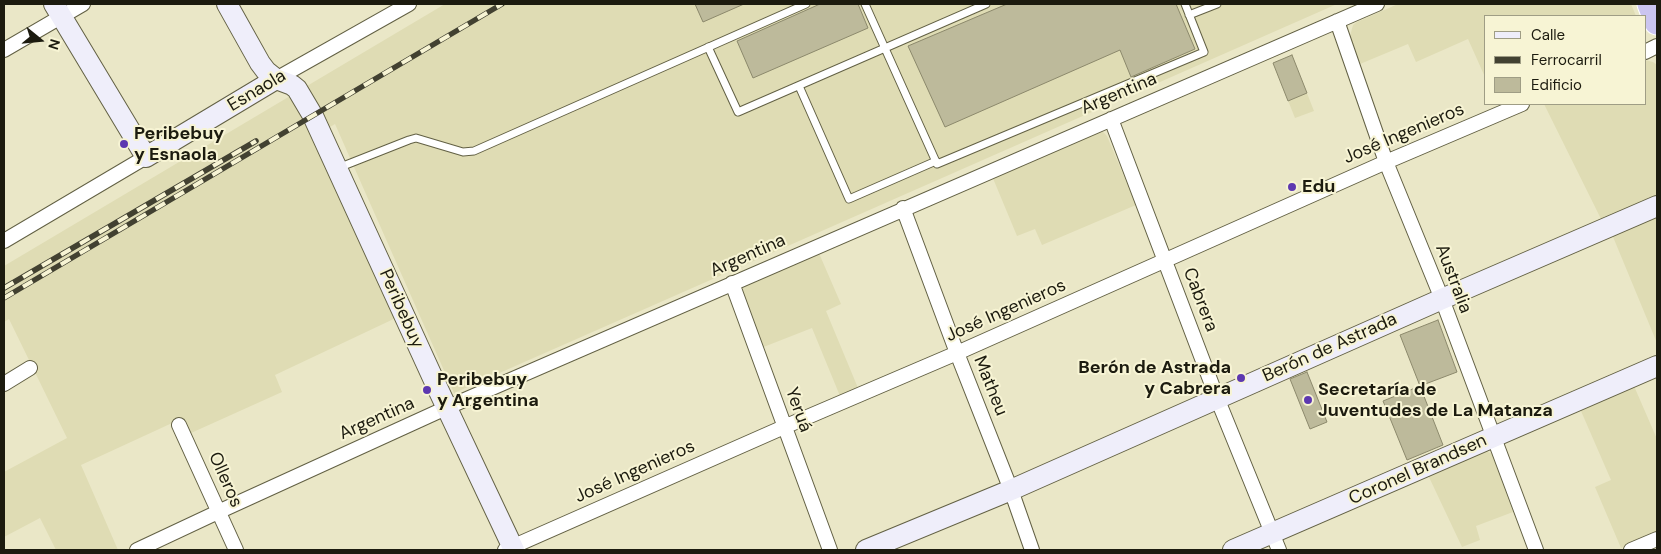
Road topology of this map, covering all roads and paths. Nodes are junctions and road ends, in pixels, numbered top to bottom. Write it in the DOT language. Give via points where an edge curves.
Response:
graph roads {
  1 [pos="83,4"];
  2 [pos="228,4"];
  3 [pos="806,4"];
  4 [pos="865,4"];
  5 [pos="986,4"];
  6 [pos="1185,4"];
  7 [pos="1217,4"];
  8 [pos="1377,4"];
  9 [pos="1650,4"];
  10 [pos="404,5"];
  11 [pos="58,10"];
  12 [pos="1189,16"];
  13 [pos="1337,21"];
  14 [pos="1657,22"];
  15 [pos="708,47"];
  16 [pos="885,48"];
  17 [pos="4,50"];
  18 [pos="276,79"];
  19 [pos="799,86"];
  20 [pos="1520,105"];
  21 [pos="1110,119"];
  22 [pos="146,157"];
  23 [pos="936,161"];
  24 [pos="1386,162"];
  25 [pos="338,168"];
  26 [pos="1657,206"];
  27 [pos="903,208"];
  28 [pos="4,239"];
  29 [pos="1165,262"];
  30 [pos="732,283"];
  31 [pos="1442,299"];
  32 [pos="957,353"];
  33 [pos="1657,366"];
  34 [pos="30,368"];
  35 [pos="4,384"];
  36 [pos="1217,398"];
  37 [pos="446,408"];
  38 [pos="179,425"];
  39 [pos="784,427"];
  40 [pos="1493,438"];
  41 [pos="1011,490"];
  42 [pos="218,512"];
  43 [pos="1657,539"];
  44 [pos="1276,542"];
  45 [pos="510,549"];
  46 [pos="137,550"];
  47 [pos="236,550"];
  48 [pos="830,550"];
  49 [pos="866,550"];
  50 [pos="1032,550"];
  51 [pos="1233,550"];
  52 [pos="1536,550"];
  53 [pos="1632,550"];
  1 -- 11 [label="street"];
  2 -- 18 [label="street, Peribebuy" via="260,63"];
  3 -- 15 [label="lane"];
  4 -- 16 [label="lane"];
  5 -- 16 [label="lane"];
  6 -- 12 [label="lane"];
  7 -- 12 [label="lane"];
  8 -- 13 [label="street, Argentina"];
  9 -- 14 [label="highway"];
  10 -- 18 [label="street, Esnaola"];
  11 -- 17 [label="street"];
  11 -- 22 [label="street"];
  12 -- 23 [label="lane" via="1204,52 937,164"];
  13 -- 21 [label="street, Argentina"];
  13 -- 24 [label="street, Australia"];
  15 -- 19 [label="lane" via="738,112"];
  15 -- 25 [label="lane" via="474,151 463,152 416,138"];
  16 -- 19 [label="lane"];
  16 -- 23 [label="lane"];
  18 -- 22 [label="street, Esnaola"];
  18 -- 25 [label="street, Peribebuy" via="297,89"];
  19 -- 23 [label="lane" via="849,200"];
  20 -- 24 [label="street, José Ingenieros"];
  21 -- 27 [label="street, Argentina"];
  21 -- 29 [label="street, Cabrera"];
  22 -- 28 [label="street, Esnaola"];
  24 -- 29 [label="street, José Ingenieros"];
  24 -- 31 [label="street, Australia"];
  25 -- 37 [label="street, Peribebuy"];
  26 -- 31 [label="street, Berón de Astrada"];
  27 -- 30 [label="street, Argentina"];
  27 -- 32 [label="street, Matheu"];
  29 -- 32 [label="street, José Ingenieros"];
  29 -- 36 [label="street, Cabrera"];
  30 -- 37 [label="street, Argentina"];
  30 -- 39 [label="street, Yeruá"];
  31 -- 36 [label="street, Berón de Astrada"];
  31 -- 40 [label="street, Australia"];
  32 -- 39 [label="street, José Ingenieros"];
  32 -- 41 [label="street, Matheu"];
  33 -- 40 [label="street, Coronel Brandsen"];
  34 -- 35 [label="street"];
  36 -- 41 [label="street, Berón de Astrada"];
  36 -- 44 [label="street, Cabrera"];
  37 -- 42 [label="street, Argentina"];
  37 -- 45 [label="street, Peribebuy"];
  38 -- 42 [label="street, Olleros"];
  39 -- 45 [label="street, José Ingenieros"];
  39 -- 48 [label="street, Yeruá"];
  40 -- 44 [label="street, Coronel Brandsen"];
  40 -- 52 [label="street, Australia"];
  41 -- 49 [label="street, Berón de Astrada"];
  41 -- 50 [label="street, Matheu"];
  42 -- 46 [label="street, Argentina"];
  42 -- 47 [label="street, Olleros"];
  43 -- 53 [label="street"];
  44 -- 51 [label="street, Coronel Brandsen"];
}
